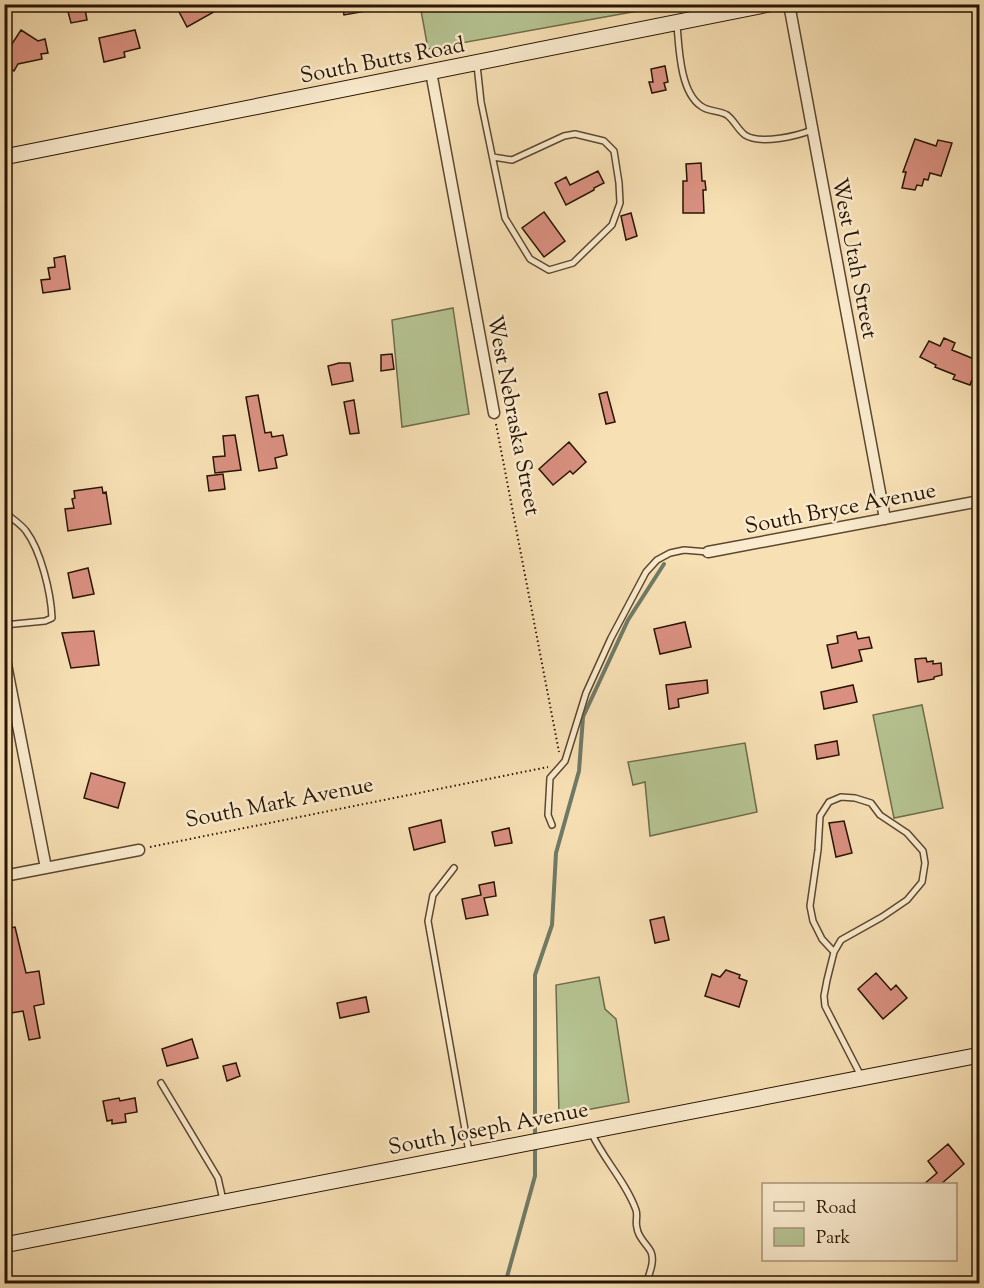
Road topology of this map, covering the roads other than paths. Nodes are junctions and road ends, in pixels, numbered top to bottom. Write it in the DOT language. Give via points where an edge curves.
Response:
graph roads {
  1 [pos="769,4"];
  2 [pos="789,4"];
  3 [pos="676,23"];
  4 [pos="477,63"];
  5 [pos="431,72"];
  6 [pos="812,130"];
  7 [pos="4,156"];
  8 [pos="493,157"];
  9 [pos="494,413"];
  10 [pos="980,501"];
  11 [pos="4,512"];
  12 [pos="885,519"];
  13 [pos="708,552"];
  14 [pos="4,625"];
  15 [pos="4,654"];
  16 [pos="552,825"];
  17 [pos="139,849"];
  18 [pos="46,868"];
  19 [pos="454,868"];
  20 [pos="4,876"];
  21 [pos="834,952"];
  22 [pos="980,1054"];
  23 [pos="862,1077"];
  24 [pos="161,1083"];
  25 [pos="591,1130"];
  26 [pos="469,1153"];
  27 [pos="224,1202"];
  28 [pos="4,1245"];
  29 [pos="646,1284"];
  1 -- 3 [label="main road, South Butts Road"];
  2 -- 6 [label="street, West Utah Street"];
  3 -- 4 [label="main road, South Butts Road"];
  3 -- 6 [label="lane" via="685,80 692,99 703,108 726,115 753,139 794,137"];
  4 -- 5 [label="main road, South Butts Road"];
  4 -- 8 [label="lane"];
  5 -- 7 [label="main road, South Butts Road"];
  5 -- 9 [label="street, West Nebraska Street"];
  6 -- 12 [label="street, West Utah Street"];
  8 -- 8 [label="lane" via="505,218 530,259 549,270 573,263 612,225 620,203 619,183 614,151 604,141 575,134 512,160"];
  10 -- 12 [label="street, South Bryce Avenue"];
  11 -- 14 [label="lane" via="25,530 37,550 52,618"];
  12 -- 13 [label="street, South Bryce Avenue"];
  13 -- 16 [label="lane" via="670,553 646,572 586,693 567,755 550,778 548,815"];
  15 -- 18 [label="street"];
  17 -- 18 [label="street"];
  18 -- 20 [label="street"];
  19 -- 26 [label="lane" via="433,895 428,921"];
  21 -- 21 [label="lane" via="841,940 907,900 922,882 925,863 923,851 907,833 880,815 871,803 855,798 841,797 829,802 820,816 810,906 822,939"];
  21 -- 23 [label="lane" via="825,1006"];
  22 -- 23 [label="main road, South Joseph Avenue"];
  23 -- 25 [label="main road, South Joseph Avenue"];
  24 -- 27 [label="lane" via="218,1178"];
  25 -- 26 [label="main road, South Joseph Avenue"];
  25 -- 29 [label="lane" via="637,1212 637,1228 651,1253"];
  26 -- 27 [label="main road, South Joseph Avenue"];
  27 -- 28 [label="main road, South Joseph Avenue"];
}
